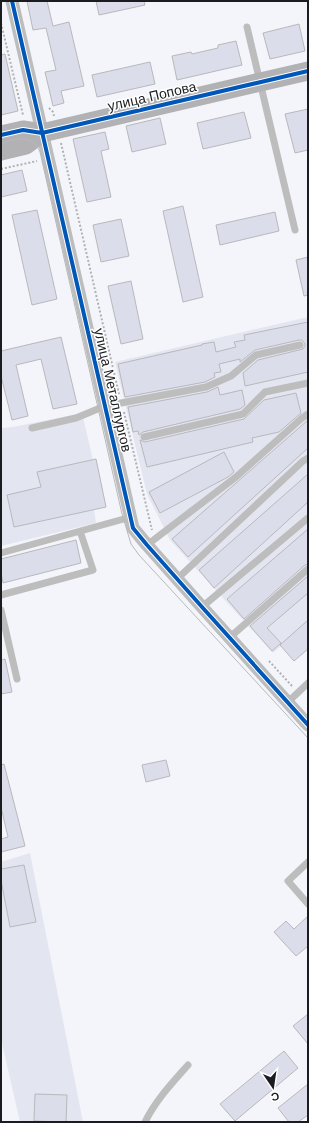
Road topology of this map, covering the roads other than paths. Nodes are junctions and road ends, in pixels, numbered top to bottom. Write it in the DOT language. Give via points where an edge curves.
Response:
graph roads {
  1 [pos="12,1"];
  2 [pos="247,27"];
  3 [pos="308,71"];
  4 [pos="261,82"];
  5 [pos="50,131"];
  6 [pos="1,135"];
  7 [pos="26,146"];
  8 [pos="1,151"];
  9 [pos="295,230"];
  10 [pos="300,345"];
  11 [pos="308,382"];
  12 [pos="105,406"];
  13 [pos="308,414"];
  14 [pos="32,428"];
  15 [pos="144,437"];
  16 [pos="308,458"];
  17 [pos="131,517"];
  18 [pos="308,518"];
  19 [pos="80,531"];
  20 [pos="151,542"];
  21 [pos="1,553"];
  22 [pos="308,569"];
  23 [pos="177,579"];
  24 [pos="1,595"];
  25 [pos="202,607"];
  26 [pos="1,610"];
  27 [pos="230,638"];
  28 [pos="17,678"];
  29 [pos="308,683"];
  30 [pos="288,702"];
  31 [pos="308,724"];
  32 [pos="308,862"];
  33 [pos="308,904"];
  34 [pos="188,1065"];
  35 [pos="145,1122"];
  1 -- 5 [label="street, улица Металлургов"];
  2 -- 4 [label="lane"];
  3 -- 4 [label="street, улица Попова"];
  4 -- 5 [label="street, улица Попова"];
  4 -- 9 [label="lane"];
  5 -- 7 [label="street, улица Попова"];
  5 -- 12 [label="street, улица Металлургов" via="48,158"];
  6 -- 7 [label="street, улица Попова"];
  7 -- 8 [label="street, улица Попова"];
  10 -- 12 [label="lane" via="256,355 230,376 206,386"];
  11 -- 15 [label="lane" via="265,392 243,414"];
  12 -- 14 [label="lane" via="76,418"];
  12 -- 17 [label="street, улица Металлургов"];
  13 -- 20 [label="lane" via="236,477"];
  16 -- 23 [label="lane"];
  17 -- 19 [label="lane"];
  17 -- 20 [label="street, улица Металлургов" via="133,528"];
  18 -- 25 [label="lane"];
  19 -- 21 [label="lane"];
  19 -- 24 [label="lane" via="93,570"];
  20 -- 23 [label="street, улица Металлургов"];
  22 -- 27 [label="lane"];
  23 -- 25 [label="street, улица Металлургов"];
  25 -- 27 [label="street, улица Металлургов"];
  26 -- 28 [label="lane"];
  27 -- 30 [label="street, улица Металлургов"];
  29 -- 30 [label="lane"];
  30 -- 31 [label="street, улица Металлургов"];
  32 -- 33 [label="lane" via="288,881"];
  34 -- 35 [label="lane" via="165,1090"];
}
